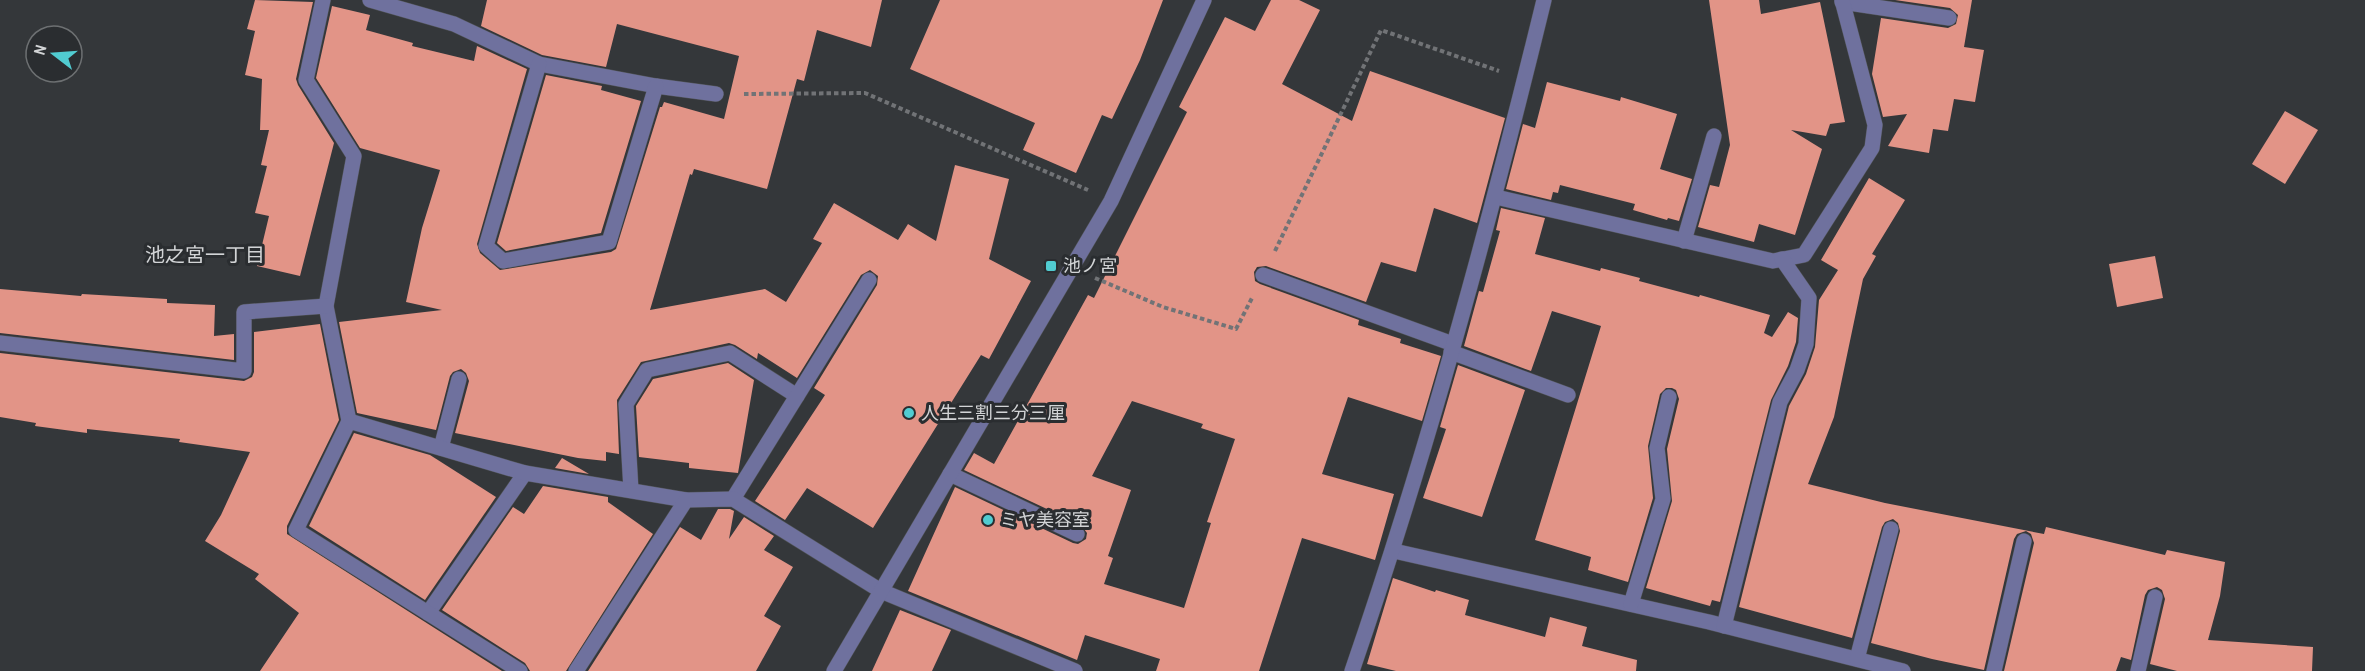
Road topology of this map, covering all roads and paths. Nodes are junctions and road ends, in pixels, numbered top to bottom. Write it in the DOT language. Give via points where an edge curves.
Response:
graph roads {
  1 [pos="323,0"];
  2 [pos="370,0"];
  3 [pos="1204,0"];
  4 [pos="1544,0"];
  5 [pos="1842,1"];
  6 [pos="1948,18"];
  7 [pos="539,64"];
  8 [pos="1524,80"];
  9 [pos="656,86"];
  10 [pos="716,94"];
  11 [pos="1714,136"];
  12 [pos="1496,197"];
  13 [pos="1111,201"];
  14 [pos="1684,241"];
  15 [pos="1782,259"];
  16 [pos="1073,268"];
  17 [pos="1263,275"];
  18 [pos="869,280"];
  19 [pos="326,306"];
  20 [pos="0,344"];
  21 [pos="1452,348"];
  22 [pos="459,379"];
  23 [pos="1568,395"];
  24 [pos="797,396"];
  25 [pos="1669,398"];
  26 [pos="349,421"];
  27 [pos="441,448"];
  28 [pos="525,473"];
  29 [pos="950,474"];
  30 [pos="631,490"];
  31 [pos="732,499"];
  32 [pos="686,500"];
  33 [pos="1891,529"];
  34 [pos="1077,534"];
  35 [pos="2024,541"];
  36 [pos="1394,550"];
  37 [pos="881,591"];
  38 [pos="2155,597"];
  39 [pos="1631,604"];
  40 [pos="428,613"];
  41 [pos="1724,626"];
  42 [pos="1857,659"];
  43 [pos="520,671"];
  44 [pos="576,671"];
  45 [pos="834,671"];
  46 [pos="1075,671"];
  47 [pos="1352,671"];
  48 [pos="1904,671"];
  49 [pos="1994,671"];
  50 [pos="2138,671"];
  1 -- 19 [label="street" via="306,80 354,156"];
  2 -- 7 [label="street" via="454,24"];
  3 -- 13 [label="street"];
  4 -- 8 [label="street"];
  5 -- 6 [label="street"];
  5 -- 15 [label="street" via="1875,125 1872,148 1804,255"];
  7 -- 9 [label="street"];
  7 -- 9 [label="street" via="486,246 503,261 609,242"];
  8 -- 12 [label="street"];
  8 -- 17 [label="path" via="1381,30"];
  9 -- 10 [label="street"];
  10 -- 13 [label="path" via="865,93"];
  11 -- 14 [label="street"];
  12 -- 14 [label="street"];
  12 -- 21 [label="street"];
  13 -- 16 [label="street"];
  14 -- 15 [label="street" via="1773,261"];
  15 -- 41 [label="street" via="1809,298 1806,344 1780,402"];
  16 -- 17 [label="path" via="1163,307 1236,329"];
  16 -- 29 [label="street"];
  17 -- 21 [label="street"];
  18 -- 24 [label="street"];
  19 -- 20 [label="street" via="244,312 244,371"];
  19 -- 26 [label="street"];
  21 -- 23 [label="street"];
  21 -- 36 [label="street"];
  22 -- 27 [label="street"];
  24 -- 30 [label="street" via="730,353 647,370 626,404"];
  24 -- 31 [label="street"];
  25 -- 39 [label="street" via="1657,448 1663,500"];
  26 -- 27 [label="street"];
  26 -- 40 [label="street" via="296,530"];
  27 -- 28 [label="street"];
  28 -- 30 [label="street"];
  28 -- 40 [label="street"];
  29 -- 34 [label="street"];
  29 -- 37 [label="street"];
  30 -- 32 [label="street"];
  31 -- 32 [label="street"];
  31 -- 37 [label="street"];
  32 -- 44 [label="street"];
  33 -- 42 [label="street"];
  35 -- 49 [label="street"];
  36 -- 39 [label="street"];
  36 -- 47 [label="street"];
  37 -- 45 [label="street"];
  37 -- 46 [label="street"];
  38 -- 50 [label="street"];
  39 -- 41 [label="street"];
  40 -- 43 [label="street"];
  41 -- 42 [label="street"];
  42 -- 48 [label="street"];
}
